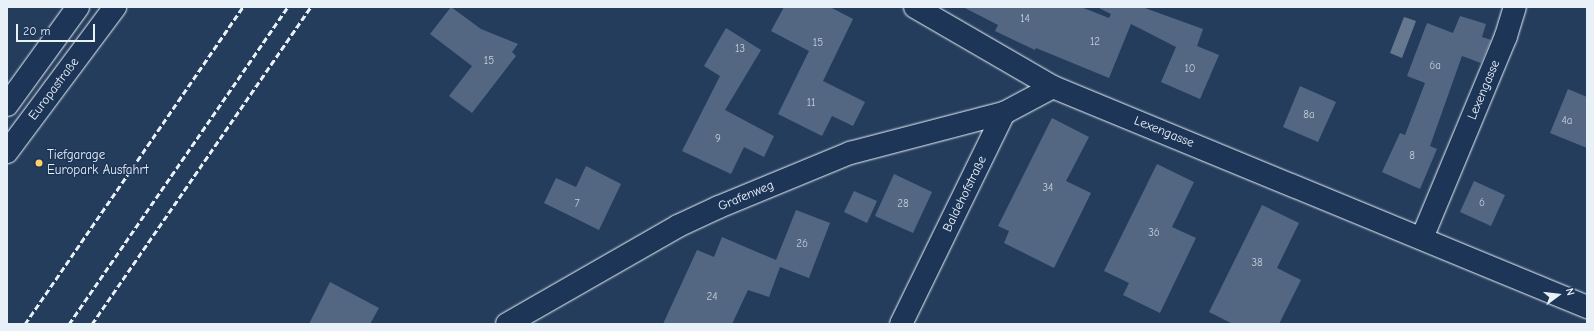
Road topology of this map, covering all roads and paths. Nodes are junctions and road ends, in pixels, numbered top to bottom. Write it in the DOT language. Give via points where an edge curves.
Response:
graph roads {
  1 [pos="78,7"];
  2 [pos="115,7"];
  3 [pos="915,7"];
  4 [pos="1515,7"];
  5 [pos="1053,87"];
  6 [pos="7,105"];
  7 [pos="1004,113"];
  8 [pos="7,152"];
  9 [pos="1422,238"];
  10 [pos="1587,307"];
  11 [pos="506,324"];
  12 [pos="901,324"];
  1 -- 6 [label="street"];
  2 -- 8 [label="street, Europastraße"];
  3 -- 5 [label="street, Lexengasse"];
  4 -- 9 [label="street, Lexengasse" via="1506,36"];
  5 -- 7 [label="street"];
  5 -- 9 [label="street, Lexengasse"];
  7 -- 11 [label="street, Grafenweg" via="850,153 727,204 678,226"];
  7 -- 12 [label="street, Baldehofstraße"];
  9 -- 10 [label="street, Lexengasse"];
}
